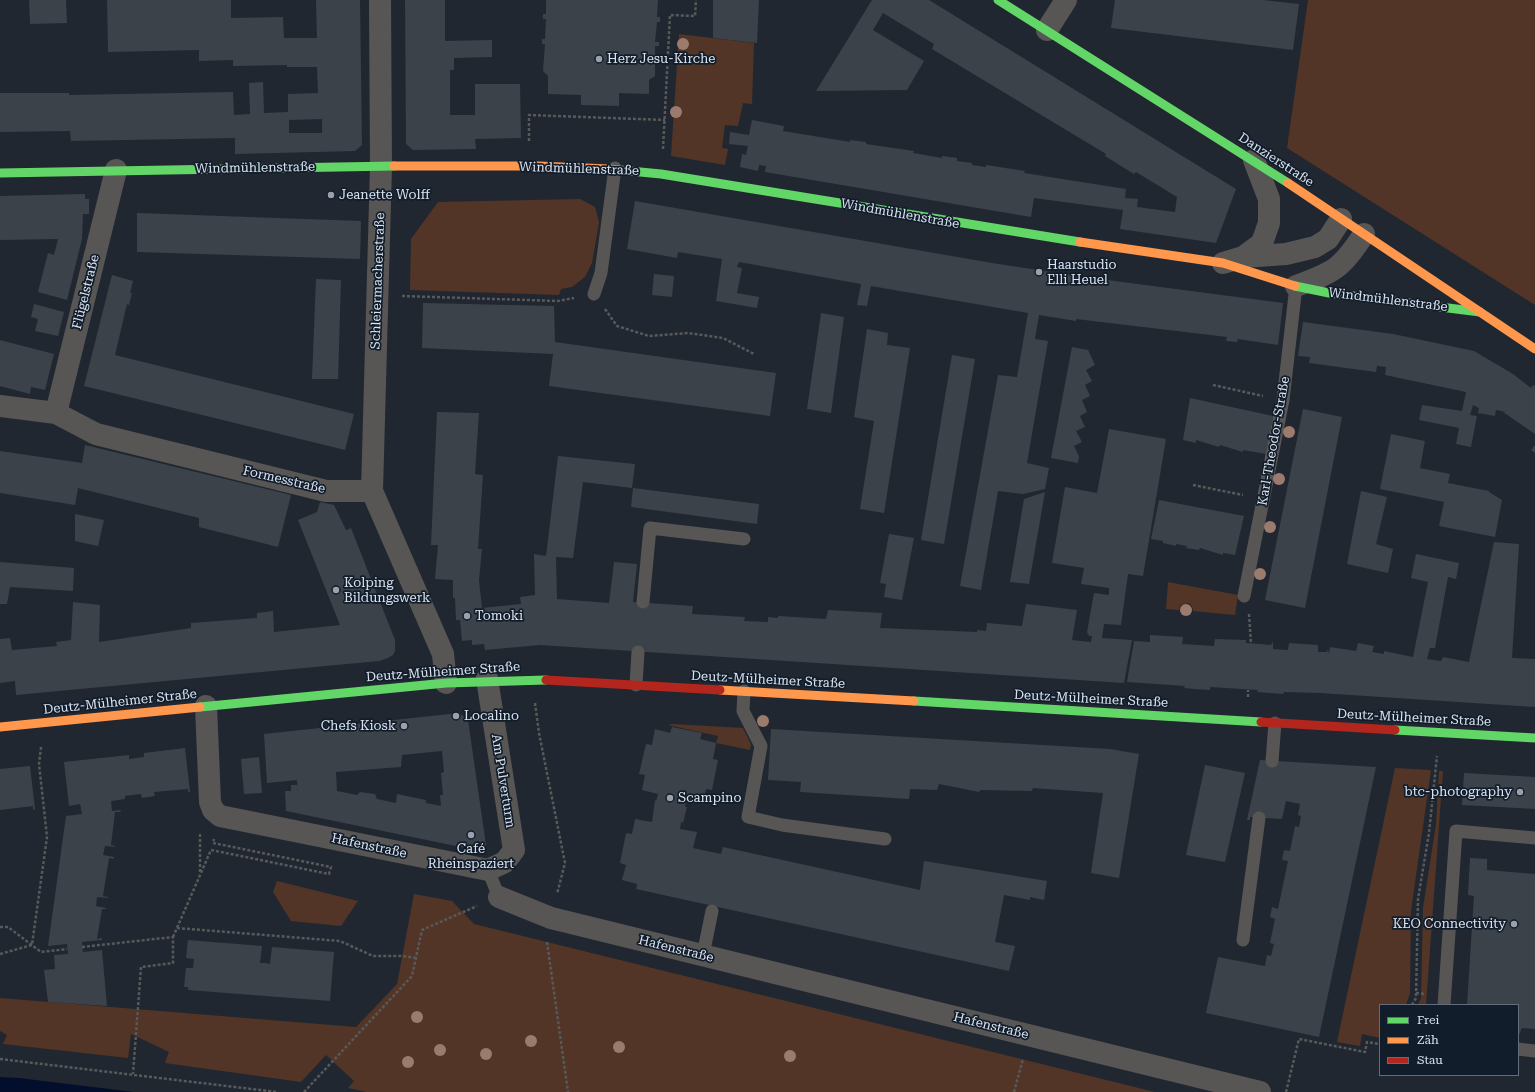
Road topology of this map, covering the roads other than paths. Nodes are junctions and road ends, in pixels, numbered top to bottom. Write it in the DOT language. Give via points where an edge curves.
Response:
graph roads {
  1 [pos="380,0"];
  2 [pos="998,0"];
  3 [pos="1066,0"];
  4 [pos="1047,30"];
  5 [pos="1254,160"];
  6 [pos="381,166"];
  7 [pos="615,168"];
  8 [pos="116,170"];
  9 [pos="0,173"];
  10 [pos="1342,219"];
  11 [pos="1364,234"];
  12 [pos="1233,260"];
  13 [pos="1296,286"];
  14 [pos="594,294"];
  15 [pos="1480,312"];
  16 [pos="1535,349"];
  17 [pos="0,406"];
  18 [pos="56,413"];
  19 [pos="372,491"];
  20 [pos="744,539"];
  21 [pos="1244,596"];
  22 [pos="643,602"];
  23 [pos="638,652"];
  24 [pos="487,679"];
  25 [pos="446,682"];
  26 [pos="636,685"];
  27 [pos="744,692"];
  28 [pos="206,706"];
  29 [pos="1275,723"];
  30 [pos="0,727"];
  31 [pos="1535,738"];
  32 [pos="1272,761"];
  33 [pos="1259,818"];
  34 [pos="885,838"];
  35 [pos="1535,838"];
  36 [pos="488,870"];
  37 [pos="499,897"];
  38 [pos="712,911"];
  39 [pos="1243,940"];
  40 [pos="703,955"];
  41 [pos="1444,1004"];
  42 [pos="1519,1049"];
  43 [pos="1535,1051"];
  44 [pos="1260,1092"];
  1 -- 6 [label="street, Schleiermacherstraße"];
  2 -- 4 [label="street, Danzierstraße"];
  3 -- 4 [label="street"];
  4 -- 5 [label="street, Danzierstraße"];
  5 -- 10 [label="street, Danzierstraße"];
  5 -- 12 [label="street" via="1269,199 1269,223 1262,243"];
  6 -- 7 [label="street, Windmühlenstraße"];
  6 -- 8 [label="street, Windmühlenstraße"];
  6 -- 19 [label="street, Schleiermacherstraße"];
  7 -- 12 [label="street, Windmühlenstraße" via="1035,236"];
  7 -- 14 [label="lane" via="600,273"];
  8 -- 9 [label="street, Windmühlenstraße"];
  8 -- 18 [label="street, Flügelstraße"];
  10 -- 11 [label="street, Danzierstraße"];
  10 -- 12 [label="street, Windmühlenstraße" via="1328,239 1315,247 1286,254"];
  11 -- 13 [label="street, Windmühlenstraße" via="1340,267"];
  11 -- 15 [label="street, Danzierstraße"];
  12 -- 13 [label="street, Windmühlenstraße"];
  13 -- 15 [label="street, Windmühlenstraße" via="1329,293"];
  13 -- 21 [label="lane, Karl-Theodor-Straße" via="1283,400"];
  15 -- 16 [label="street, Danzierstraße"];
  17 -- 18 [label="street, Formesstraße"];
  18 -- 19 [label="street, Formesstraße" via="96,434 142,446 326,491"];
  19 -- 25 [label="street" via="443,654"];
  20 -- 22 [label="lane" via="650,528"];
  23 -- 26 [label="lane"];
  24 -- 25 [label="street, Deutz-Mülheimer Straße"];
  24 -- 26 [label="street, Deutz-Mülheimer Straße"];
  24 -- 36 [label="street, Am Pulverturm" via="514,850 505,862"];
  25 -- 28 [label="street, Deutz-Mülheimer Straße"];
  26 -- 27 [label="street, Deutz-Mülheimer Straße"];
  27 -- 29 [label="street, Deutz-Mülheimer Straße"];
  27 -- 34 [label="lane" via="743,711 761,746 748,818 782,825"];
  28 -- 30 [label="street, Deutz-Mülheimer Straße"];
  28 -- 36 [label="street, Hafenstraße" via="210,802 213,810 220,816"];
  29 -- 31 [label="street, Deutz-Mülheimer Straße"];
  29 -- 32 [label="lane"];
  33 -- 39 [label="lane"];
  35 -- 41 [label="lane" via="1456,831"];
  36 -- 37 [label="lane"];
  37 -- 40 [label="street, Hafenstraße" via="551,918"];
  38 -- 40 [label="lane"];
  40 -- 44 [label="street, Hafenstraße"];
  42 -- 43 [label="lane"];
}
